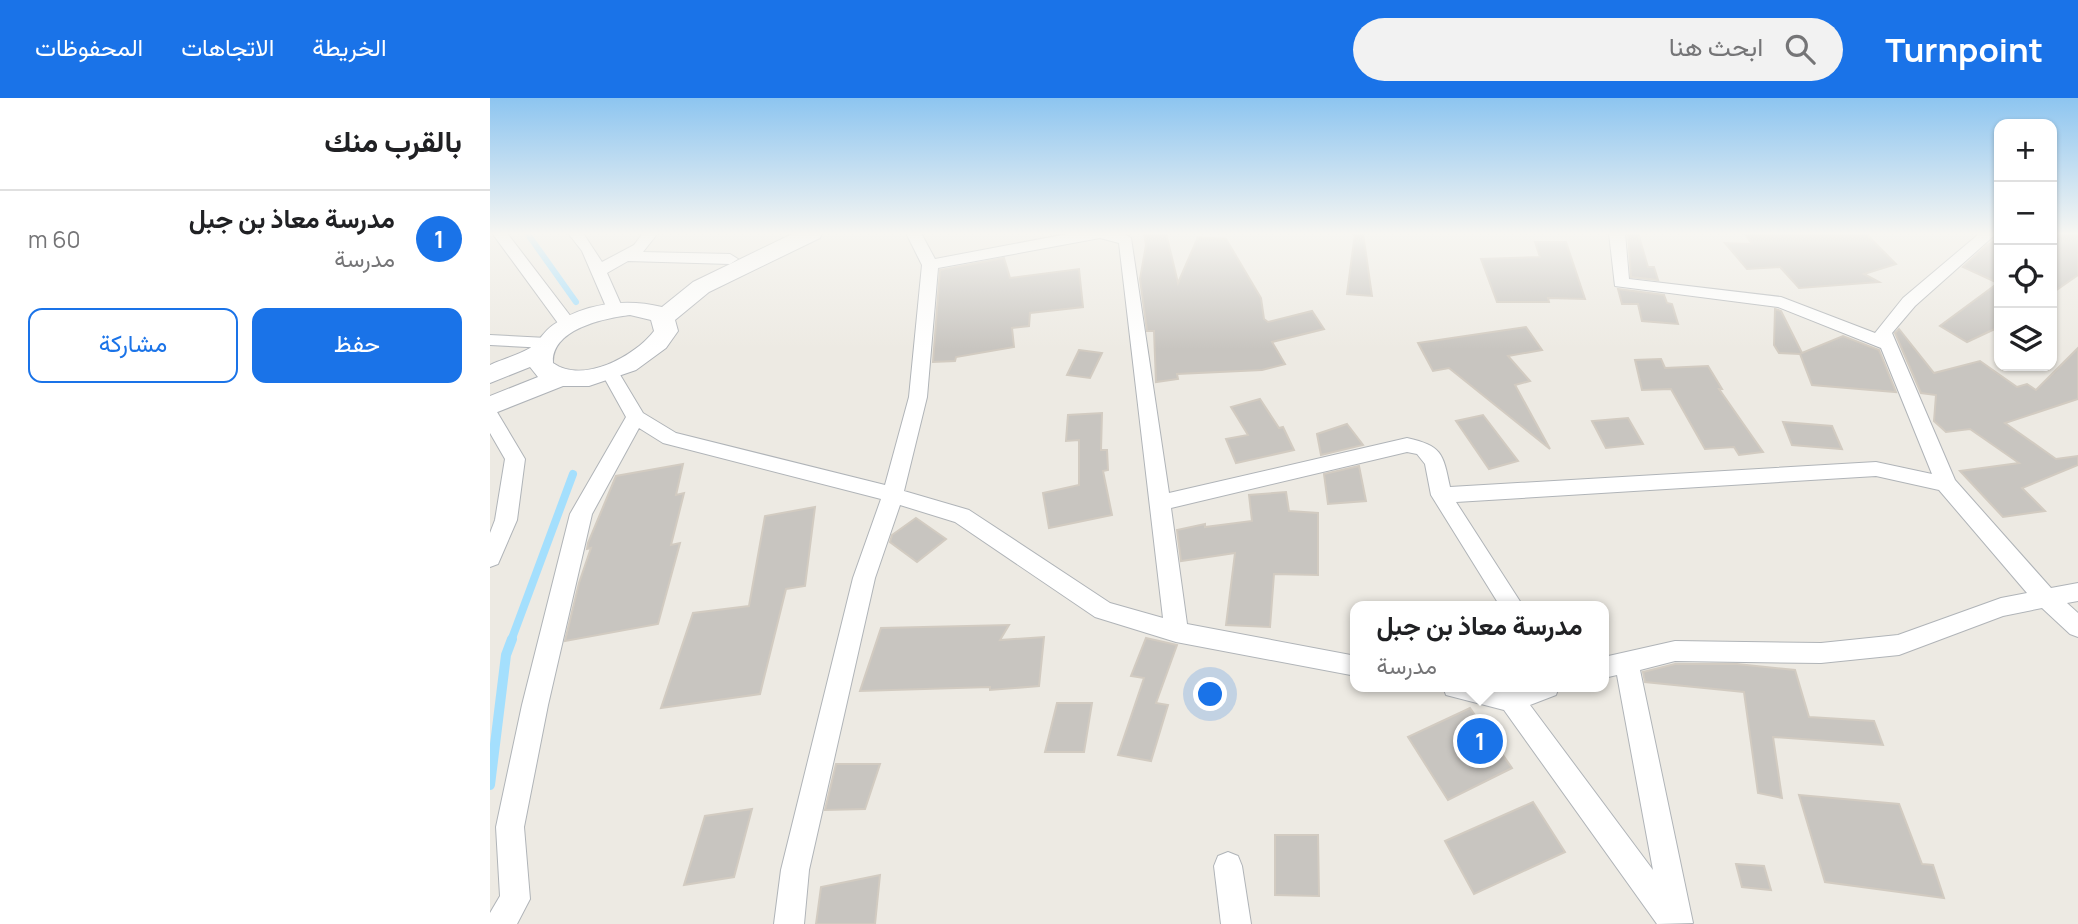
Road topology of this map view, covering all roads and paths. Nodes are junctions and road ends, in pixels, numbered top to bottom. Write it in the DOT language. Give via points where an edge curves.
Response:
graph roads {
  1 [pos="598,271"];
  2 [pos="528,272"];
  3 [pos="714,272"];
  4 [pos="734,272"];
  5 [pos="929,272"];
  6 [pos="1130,272"];
  7 [pos="1620,272"];
  8 [pos="1945,272"];
  9 [pos="615,309"];
  10 [pos="653,314"];
  11 [pos="569,326"];
  12 [pos="490,340"];
  13 [pos="1888,345"];
  14 [pos="544,347"];
  15 [pos="610,372"];
  16 [pos="490,375"];
  17 [pos="562,377"];
  18 [pos="490,406"];
  19 [pos="490,417"];
  20 [pos="636,417"];
  21 [pos="1946,484"];
  22 [pos="893,495"];
  23 [pos="1441,495"];
  24 [pos="1160,503"];
  25 [pos="490,558"];
  26 [pos="2078,592"];
  27 [pos="2045,597"];
  28 [pos="1509,601"];
  29 [pos="2078,627"];
  30 [pos="1176,632"];
  31 [pos="1615,664"];
  32 [pos="1350,665"];
  33 [pos="1475,692"];
  34 [pos="1534,692"];
  35 [pos="1512,701"];
  36 [pos="1228,866"];
  37 [pos="500,924"];
  38 [pos="789,924"];
  39 [pos="1236,924"];
  40 [pos="1676,924"];
  1 -- 9 [label="street"];
  2 -- 11 [label="street"];
  3 -- 10 [label="main road"];
  4 -- 10 [label="main road"];
  5 -- 22 [label="street" via="918,397"];
  6 -- 24 [label="street"];
  7 -- 13 [label="street" via="1621,283 1781,302"];
  8 -- 13 [label="street" via="1909,302 1883,333"];
  9 -- 10 [label="main road"];
  9 -- 11 [label="main road"];
  10 -- 15 [label="main road" via="666,331 653,349"];
  11 -- 14 [label="main road"];
  12 -- 14 [label="street"];
  13 -- 21 [label="street"];
  14 -- 16 [label="main road"];
  14 -- 17 [label="main road" via="539,361 542,368"];
  15 -- 17 [label="main road"];
  15 -- 20 [label="street"];
  17 -- 18 [label="main road"];
  19 -- 25 [label="street" via="515,459 506,520"];
  20 -- 22 [label="street" via="670,438"];
  20 -- 37 [label="street" via="581,514 510,827 514,899"];
  21 -- 23 [label="street" via="1876,469"];
  21 -- 27 [label="street"];
  22 -- 30 [label="street" via="962,516 1103,610"];
  22 -- 38 [label="street" via="864,578 795,870"];
  23 -- 24 [label="street" via="1436,462 1424,449 1407,445"];
  23 -- 28 [label="street"];
  24 -- 30 [label="street"];
  26 -- 27 [label="street"];
  27 -- 29 [label="street"];
  27 -- 31 [label="street" via="2001,607 1899,645 1821,653 1675,651"];
  30 -- 32 [label="street"];
  31 -- 40 [label="street"];
  33 -- 35 [label="street"];
  34 -- 35 [label="street"];
  35 -- 40 [label="street"];
  36 -- 39 [label="street"];
}
